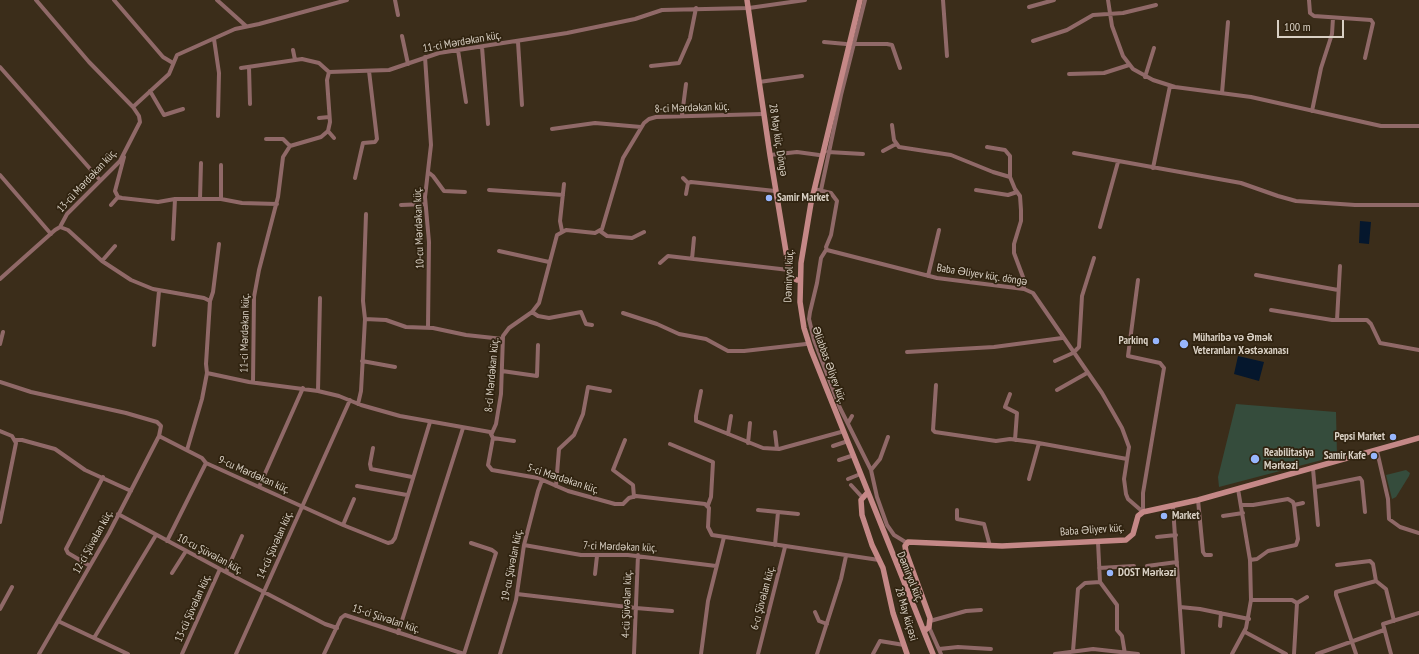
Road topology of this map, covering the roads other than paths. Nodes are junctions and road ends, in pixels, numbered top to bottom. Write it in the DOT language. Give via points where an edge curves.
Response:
graph roads {
  1 [pos="36,0"];
  2 [pos="114,0"];
  3 [pos="217,0"];
  4 [pos="328,0"];
  5 [pos="347,0"];
  6 [pos="395,0"];
  7 [pos="747,0"];
  8 [pos="805,0"];
  9 [pos="859,0"];
  10 [pos="865,0"];
  11 [pos="943,0"];
  12 [pos="1054,0"];
  13 [pos="1108,0"];
  14 [pos="1309,0"];
  15 [pos="331,5"];
  16 [pos="1156,5"];
  17 [pos="1029,7"];
  18 [pos="696,8"];
  19 [pos="749,8"];
  20 [pos="1109,14"];
  21 [pos="398,15"];
  22 [pos="1333,18"];
  23 [pos="1228,22"];
  24 [pos="246,26"];
  25 [pos="402,36"];
  26 [pos="214,39"];
  27 [pos="1033,41"];
  28 [pos="518,42"];
  29 [pos="824,42"];
  30 [pos="850,44"];
  31 [pos="482,47"];
  32 [pos="1154,48"];
  33 [pos="293,50"];
  34 [pos="458,50"];
  35 [pos="948,56"];
  36 [pos="425,57"];
  37 [pos="1365,58"];
  38 [pos="295,60"];
  39 [pos="173,63"];
  40 [pos="408,64"];
  41 [pos="1130,65"];
  42 [pos="650,66"];
  43 [pos="0,67"];
  44 [pos="249,67"];
  45 [pos="240,68"];
  46 [pos="900,68"];
  47 [pos="369,71"];
  48 [pos="329,72"];
  49 [pos="1069,74"];
  50 [pos="802,76"];
  51 [pos="1145,77"];
  52 [pos="759,82"];
  53 [pos="686,84"];
  54 [pos="1170,86"];
  55 [pos="150,91"];
  56 [pos="1222,93"];
  57 [pos="466,102"];
  58 [pos="250,104"];
  59 [pos="522,105"];
  60 [pos="133,107"];
  61 [pos="182,109"];
  62 [pos="1312,111"];
  63 [pos="763,114"];
  64 [pos="682,115"];
  65 [pos="218,116"];
  66 [pos="329,117"];
  67 [pos="318,118"];
  68 [pos="488,124"];
  69 [pos="892,125"];
  70 [pos="1419,126"];
  71 [pos="641,127"];
  72 [pos="552,129"];
  73 [pos="328,131"];
  74 [pos="334,138"];
  75 [pos="266,139"];
  76 [pos="896,144"];
  77 [pos="290,146"];
  78 [pos="987,147"];
  79 [pos="883,151"];
  80 [pos="828,152"];
  81 [pos="1074,153"];
  82 [pos="125,154"];
  83 [pos="864,154"];
  84 [pos="770,155"];
  85 [pos="819,155"];
  86 [pos="1118,162"];
  87 [pos="201,163"];
  88 [pos="221,165"];
  89 [pos="1153,168"];
  90 [pos="110,171"];
  91 [pos="428,172"];
  92 [pos="0,175"];
  93 [pos="118,176"];
  94 [pos="1010,177"];
  95 [pos="355,178"];
  96 [pos="683,178"];
  97 [pos="100,180"];
  98 [pos="688,183"];
  99 [pos="564,184"];
  100 [pos="814,189"];
  101 [pos="489,190"];
  102 [pos="821,190"];
  103 [pos="976,190"];
  104 [pos="775,191"];
  105 [pos="465,192"];
  106 [pos="1017,192"];
  107 [pos="686,194"];
  108 [pos="563,196"];
  109 [pos="118,197"];
  110 [pos="175,199"];
  111 [pos="200,199"];
  112 [pos="221,199"];
  113 [pos="277,204"];
  114 [pos="425,204"];
  115 [pos="111,205"];
  116 [pos="401,205"];
  117 [pos="1419,205"];
  118 [pos="366,214"];
  119 [pos="60,227"];
  120 [pos="1100,227"];
  121 [pos="939,230"];
  122 [pos="562,231"];
  123 [pos="600,231"];
  124 [pos="644,232"];
  125 [pos="51,234"];
  126 [pos="694,238"];
  127 [pos="173,239"];
  128 [pos="219,244"];
  129 [pos="115,246"];
  130 [pos="826,250"];
  131 [pos="499,251"];
  132 [pos="1094,258"];
  133 [pos="692,260"];
  134 [pos="102,261"];
  135 [pos="549,262"];
  136 [pos="660,263"];
  137 [pos="1340,266"];
  138 [pos="789,270"];
  139 [pos="1256,275"];
  140 [pos="928,276"];
  141 [pos="0,279"];
  142 [pos="797,280"];
  143 [pos="1138,280"];
  144 [pos="1024,289"];
  145 [pos="1338,290"];
  146 [pos="159,291"];
  147 [pos="320,298"];
  148 [pos="210,301"];
  149 [pos="1271,310"];
  150 [pos="532,312"];
  151 [pos="623,313"];
  152 [pos="365,320"];
  153 [pos="1337,320"];
  154 [pos="592,325"];
  155 [pos="428,327"];
  156 [pos="3,332"];
  157 [pos="1062,338"];
  158 [pos="503,339"];
  159 [pos="0,344"];
  160 [pos="806,344"];
  161 [pos="154,345"];
  162 [pos="538,346"];
  163 [pos="1419,350"];
  164 [pos="907,352"];
  165 [pos="1073,353"];
  166 [pos="1055,360"];
  167 [pos="362,361"];
  168 [pos="395,367"];
  169 [pos="502,371"];
  170 [pos="207,372"];
  171 [pos="1087,373"];
  172 [pos="0,382"];
  173 [pos="253,382"];
  174 [pos="936,385"];
  175 [pos="303,388"];
  176 [pos="1057,390"];
  177 [pos="318,391"];
  178 [pos="610,391"];
  179 [pos="701,391"];
  180 [pos="1010,394"];
  181 [pos="350,400"];
  182 [pos="358,404"];
  183 [pos="732,416"];
  184 [pos="852,416"];
  185 [pos="430,422"];
  186 [pos="750,422"];
  187 [pos="848,423"];
  188 [pos="463,428"];
  189 [pos="0,431"];
  190 [pos="775,432"];
  191 [pos="841,432"];
  192 [pos="492,433"];
  193 [pos="728,434"];
  194 [pos="159,436"];
  195 [pos="888,437"];
  196 [pos="493,438"];
  197 [pos="1419,438"];
  198 [pos="15,440"];
  199 [pos="625,440"];
  200 [pos="1015,440"];
  201 [pos="514,441"];
  202 [pos="845,442"];
  203 [pos="748,443"];
  204 [pos="1039,443"];
  205 [pos="670,444"];
  206 [pos="833,446"];
  207 [pos="373,448"];
  208 [pos="776,449"];
  209 [pos="187,450"];
  210 [pos="1377,451"];
  211 [pos="851,456"];
  212 [pos="1127,459"];
  213 [pos="839,460"];
  214 [pos="206,464"];
  215 [pos="1313,469"];
  216 [pos="871,470"];
  217 [pos="858,475"];
  218 [pos="103,477"];
  219 [pos="412,477"];
  220 [pos="848,479"];
  221 [pos="1029,479"];
  222 [pos="542,480"];
  223 [pos="851,485"];
  224 [pos="356,486"];
  225 [pos="556,486"];
  226 [pos="259,487"];
  227 [pos="1316,487"];
  228 [pos="1238,489"];
  229 [pos="131,490"];
  230 [pos="865,494"];
  231 [pos="407,495"];
  232 [pos="634,497"];
  233 [pos="354,499"];
  234 [pos="1198,500"];
  235 [pos="1302,503"];
  236 [pos="708,505"];
  237 [pos="1241,505"];
  238 [pos="1294,505"];
  239 [pos="302,507"];
  240 [pos="1173,507"];
  241 [pos="758,510"];
  242 [pos="957,510"];
  243 [pos="778,512"];
  244 [pos="1143,512"];
  245 [pos="1365,512"];
  246 [pos="1242,513"];
  247 [pos="118,514"];
  248 [pos="798,514"];
  249 [pos="1223,516"];
  250 [pos="0,522"];
  251 [pos="343,525"];
  252 [pos="1318,525"];
  253 [pos="1419,533"];
  254 [pos="156,535"];
  255 [pos="1176,535"];
  256 [pos="242,536"];
  257 [pos="724,537"];
  258 [pos="1157,537"];
  259 [pos="167,542"];
  260 [pos="1098,542"];
  261 [pos="471,543"];
  262 [pos="906,543"];
  263 [pos="524,545"];
  264 [pos="776,545"];
  265 [pos="990,546"];
  266 [pos="785,547"];
  267 [pos="186,551"];
  268 [pos="638,555"];
  269 [pos="1211,555"];
  270 [pos="597,556"];
  271 [pos="846,556"];
  272 [pos="879,560"];
  273 [pos="1250,560"];
  274 [pos="1177,562"];
  275 [pos="1337,565"];
  276 [pos="90,566"];
  277 [pos="716,566"];
  278 [pos="1134,566"];
  279 [pos="1147,566"];
  280 [pos="1099,568"];
  281 [pos="220,569"];
  282 [pos="226,572"];
  283 [pos="172,573"];
  284 [pos="595,574"];
  285 [pos="1376,581"];
  286 [pos="1100,582"];
  287 [pos="12,587"];
  288 [pos="264,592"];
  289 [pos="517,594"];
  290 [pos="1308,597"];
  291 [pos="1251,600"];
  292 [pos="1297,603"];
  293 [pos="1180,607"];
  294 [pos="0,608"];
  295 [pos="636,608"];
  296 [pos="981,610"];
  297 [pos="672,611"];
  298 [pos="816,612"];
  299 [pos="1221,613"];
  300 [pos="1419,613"];
  301 [pos="1249,619"];
  302 [pos="1394,620"];
  303 [pos="58,621"];
  304 [pos="930,621"];
  305 [pos="827,624"];
  306 [pos="1220,626"];
  307 [pos="929,627"];
  308 [pos="337,628"];
  309 [pos="1384,630"];
  310 [pos="924,631"];
  311 [pos="1245,632"];
  312 [pos="398,633"];
  313 [pos="94,638"];
  314 [pos="1352,641"];
  315 [pos="904,645"];
  316 [pos="939,649"];
  317 [pos="991,649"];
  318 [pos="1073,651"];
  319 [pos="1087,652"];
  320 [pos="1124,653"];
  321 [pos="38,654"];
  322 [pos="128,654"];
  323 [pos="182,654"];
  324 [pos="236,654"];
  325 [pos="324,654"];
  326 [pos="464,654"];
  327 [pos="500,654"];
  328 [pos="634,654"];
  329 [pos="701,654"];
  330 [pos="758,654"];
  331 [pos="817,654"];
  332 [pos="873,654"];
  333 [pos="907,654"];
  334 [pos="932,654"];
  335 [pos="941,654"];
  336 [pos="1055,654"];
  337 [pos="1138,654"];
  338 [pos="1183,654"];
  339 [pos="1232,654"];
  340 [pos="1286,654"];
  341 [pos="1294,654"];
  342 [pos="1317,654"];
  343 [pos="1356,654"];
  344 [pos="1392,654"];
  1 -- 60 [label="street" via="89,62"];
  2 -- 39 [label="street" via="163,57"];
  3 -- 24 [label="street"];
  4 -- 15 [label="street"];
  5 -- 15 [label="street"];
  6 -- 21 [label="street"];
  7 -- 19 [label="main road, 28 May küç. Döngə"];
  8 -- 19 [label="street, 11-ci Mərdəkan küç."];
  9 -- 30 [label="main road, Əliabbas Əliyev küç."];
  10 -- 30 [label="street"];
  11 -- 35 [label="street"];
  12 -- 17 [label="street"];
  13 -- 20 [label="street"];
  14 -- 22 [label="street" via="1312,15"];
  15 -- 24 [label="street"];
  16 -- 20 [label="street"];
  18 -- 19 [label="street, 11-ci Mərdəkan küç."];
  18 -- 28 [label="street, 11-ci Mərdəkan küç." via="662,10 635,19"];
  18 -- 42 [label="street" via="690,38 679,63"];
  19 -- 52 [label="main road, 28 May küç. Döngə"];
  20 -- 27 [label="street" via="1093,15 1067,30"];
  20 -- 41 [label="street" via="1120,49"];
  22 -- 37 [label="street" via="1371,20 1373,24"];
  22 -- 62 [label="street" via="1332,34 1321,68"];
  23 -- 56 [label="street"];
  24 -- 26 [label="street"];
  25 -- 40 [label="street"];
  26 -- 39 [label="street" via="181,53"];
  26 -- 65 [label="street" via="218,73"];
  28 -- 31 [label="street, 11-ci Mərdəkan küç."];
  28 -- 59 [label="street"];
  29 -- 30 [label="street"];
  30 -- 46 [label="street" via="892,45"];
  30 -- 80 [label="street"];
  30 -- 85 [label="main road, Dəmiryol küç."];
  30 -- 100 [label="main road, Əliabbas Əliyev küç."];
  31 -- 34 [label="street, 11-ci Mərdəkan küç."];
  31 -- 68 [label="street"];
  32 -- 51 [label="street"];
  33 -- 38 [label="street"];
  34 -- 36 [label="street, 11-ci Mərdəkan küç."];
  34 -- 57 [label="street"];
  36 -- 40 [label="street, 11-ci Mərdəkan küç."];
  36 -- 91 [label="street, 10-cu Mərdəkan küç." via="431,144"];
  38 -- 44 [label="street"];
  38 -- 48 [label="street" via="314,61"];
  39 -- 55 [label="street" via="169,74"];
  40 -- 47 [label="street, 11-ci Mərdəkan küç."];
  41 -- 49 [label="street" via="1104,73"];
  41 -- 51 [label="street"];
  43 -- 97 [label="street"];
  44 -- 45 [label="street"];
  44 -- 58 [label="street"];
  47 -- 48 [label="street, 11-ci Mərdəkan küç."];
  47 -- 95 [label="street" via="377,139 375,142 363,143"];
  48 -- 66 [label="street"];
  50 -- 52 [label="street"];
  51 -- 54 [label="street"];
  52 -- 63 [label="main road, 28 May küç. Döngə"];
  53 -- 64 [label="street"];
  54 -- 56 [label="street"];
  54 -- 89 [label="street"];
  55 -- 60 [label="street"];
  55 -- 61 [label="street" via="164,115"];
  56 -- 62 [label="street"];
  60 -- 82 [label="street, 13-cü Mərdəkan küç." via="140,122"];
  62 -- 70 [label="street" via="1381,126"];
  63 -- 64 [label="street, 8-ci Mərdəkan küç."];
  63 -- 84 [label="main road, 28 May küç. Döngə"];
  64 -- 71 [label="street, 8-ci Mərdəkan küç." via="652,118"];
  66 -- 67 [label="street"];
  66 -- 73 [label="street"];
  69 -- 76 [label="street"];
  71 -- 72 [label="street" via="595,123"];
  71 -- 123 [label="street" via="623,158"];
  73 -- 74 [label="street"];
  73 -- 77 [label="street" via="321,137"];
  75 -- 77 [label="street" via="284,139"];
  76 -- 79 [label="street"];
  76 -- 94 [label="street" via="905,149 951,155"];
  77 -- 113 [label="street, 11-ci Mərdəkan küç." via="283,157"];
  78 -- 94 [label="street" via="1008,153"];
  80 -- 83 [label="street"];
  80 -- 102 [label="street"];
  81 -- 86 [label="street"];
  82 -- 90 [label="street, 13-cü Mərdəkan küç."];
  82 -- 93 [label="street"];
  84 -- 85 [label="street" via="797,152"];
  84 -- 104 [label="main road, 28 May küç. Döngə"];
  85 -- 142 [label="main road, Dəmiryol küç." via="805,219"];
  86 -- 89 [label="street"];
  86 -- 120 [label="street"];
  87 -- 111 [label="street"];
  88 -- 112 [label="street"];
  89 -- 117 [label="street" via="1241,183 1296,200 1355,205"];
  90 -- 93 [label="street"];
  90 -- 97 [label="street, 13-cü Mərdəkan küç."];
  91 -- 105 [label="street" via="444,191"];
  91 -- 114 [label="street, 10-cu Mərdəkan küç."];
  92 -- 125 [label="street"];
  93 -- 109 [label="street" via="115,191"];
  94 -- 106 [label="street"];
  96 -- 98 [label="street"];
  97 -- 119 [label="street, 13-cü Mərdəkan küç." via="67,214"];
  98 -- 104 [label="street"];
  98 -- 107 [label="street"];
  99 -- 108 [label="street"];
  100 -- 102 [label="street"];
  100 -- 230 [label="main road, Əliabbas Əliyev küç." via="801,263 801,313 810,350"];
  101 -- 108 [label="street"];
  102 -- 130 [label="street" via="834,194 838,201"];
  103 -- 106 [label="street" via="1008,195"];
  104 -- 138 [label="main road, 28 May küç. Döngə"];
  106 -- 144 [label="street" via="1021,216 1014,248"];
  108 -- 122 [label="street" via="560,221"];
  109 -- 110 [label="street" via="158,202"];
  109 -- 115 [label="street"];
  110 -- 111 [label="street"];
  110 -- 127 [label="street"];
  111 -- 112 [label="street"];
  112 -- 113 [label="street" via="238,203"];
  113 -- 173 [label="street, 11-ci Mərdəkan küç." via="254,297"];
  114 -- 116 [label="street"];
  114 -- 155 [label="street, 10-cu Mərdəkan küç." via="429,242"];
  118 -- 152 [label="street" via="363,301"];
  119 -- 125 [label="street, 13-cü Mərdəkan küç."];
  119 -- 134 [label="street" via="68,230"];
  121 -- 140 [label="street"];
  122 -- 123 [label="street"];
  122 -- 135 [label="street, 8-ci Mərdəkan küç." via="556,237"];
  123 -- 124 [label="street" via="607,236 632,238"];
  125 -- 141 [label="street, 13-cü Mərdəkan küç."];
  126 -- 133 [label="street"];
  128 -- 148 [label="street"];
  129 -- 134 [label="street"];
  130 -- 140 [label="street, Baba Əliyev küç. döngə"];
  130 -- 187 [label="street, Dəmiryol küç." via="821,258 809,319 816,345"];
  131 -- 135 [label="street"];
  132 -- 165 [label="street" via="1082,296 1079,347"];
  133 -- 136 [label="street" via="668,256"];
  133 -- 138 [label="street"];
  134 -- 146 [label="street" via="131,280"];
  135 -- 150 [label="street, 8-ci Mərdəkan küç." via="540,299"];
  137 -- 145 [label="street"];
  138 -- 142 [label="main road, 28 May küç. Döngə" via="792,278"];
  139 -- 145 [label="street"];
  140 -- 144 [label="street, Baba Əliyev küç. döngə"];
  142 -- 160 [label="main road, Dəmiryol küç." via="799,314"];
  143 -- 244 [label="street" via="1128,356 1160,363 1164,368 1143,493"];
  144 -- 157 [label="street, Baba Əliyev küç. döngə" via="1036,296"];
  145 -- 153 [label="street"];
  146 -- 148 [label="street"];
  146 -- 161 [label="street"];
  147 -- 177 [label="street"];
  148 -- 170 [label="street"];
  149 -- 153 [label="street"];
  150 -- 154 [label="street" via="549,318 581,312 586,324"];
  150 -- 158 [label="street, 8-ci Mərdəkan küç." via="509,328"];
  151 -- 160 [label="street" via="679,334 706,339 732,352"];
  152 -- 155 [label="street" via="386,320 406,327"];
  152 -- 167 [label="street"];
  153 -- 163 [label="street" via="1367,320 1380,343"];
  155 -- 158 [label="street"];
  156 -- 159 [label="street"];
  157 -- 164 [label="street" via="988,347"];
  157 -- 165 [label="street, Baba Əliyev küç. döngə"];
  158 -- 169 [label="street, 8-ci Mərdəkan küç."];
  160 -- 191 [label="main road, Dəmiryol küç."];
  162 -- 169 [label="street" via="537,376"];
  165 -- 166 [label="street"];
  165 -- 171 [label="street, Baba Əliyev küç. döngə"];
  167 -- 168 [label="street"];
  167 -- 182 [label="street"];
  169 -- 192 [label="street, 8-ci Mərdəkan küç." via="498,410"];
  170 -- 173 [label="street"];
  170 -- 209 [label="street"];
  171 -- 176 [label="street"];
  171 -- 212 [label="street, Baba Əliyev küç. döngə" via="1122,428 1129,444"];
  172 -- 194 [label="street" via="31,392 157,422 161,426"];
  173 -- 175 [label="street"];
  174 -- 200 [label="street" via="933,431 996,441"];
  175 -- 177 [label="street"];
  175 -- 226 [label="street"];
  177 -- 181 [label="street"];
  178 -- 225 [label="street" via="588,387 583,414 574,436 559,449"];
  179 -- 193 [label="street" via="696,421"];
  180 -- 200 [label="street" via="1005,407 1017,413"];
  181 -- 182 [label="street"];
  181 -- 239 [label="street, 14-cü Şüvəlan küç."];
  182 -- 185 [label="street"];
  183 -- 193 [label="street"];
  184 -- 187 [label="street"];
  185 -- 188 [label="street"];
  185 -- 219 [label="street, 9-cu Mərdəkan küç."];
  186 -- 203 [label="street"];
  187 -- 216 [label="street, Dəmiryol küç."];
  188 -- 192 [label="street"];
  188 -- 312 [label="street"];
  189 -- 198 [label="street"];
  190 -- 208 [label="street"];
  191 -- 202 [label="main road, Dəmiryol küç."];
  191 -- 208 [label="street"];
  192 -- 196 [label="street, 5-ci Mərdəkan küç."];
  193 -- 203 [label="street"];
  194 -- 209 [label="street, 9-cu Mərdəkan küç."];
  194 -- 229 [label="street, 12-ci Şüvəlan küç."];
  195 -- 216 [label="street" via="880,459"];
  196 -- 201 [label="street"];
  196 -- 222 [label="street, 5-ci Mərdəkan küç." via="488,465 490,469"];
  197 -- 210 [label="main road"];
  198 -- 218 [label="street" via="55,449 77,465"];
  198 -- 250 [label="street"];
  199 -- 232 [label="street" via="613,470 633,484"];
  200 -- 204 [label="street"];
  202 -- 206 [label="street"];
  202 -- 211 [label="main road, Dəmiryol küç."];
  203 -- 208 [label="street"];
  204 -- 212 [label="street"];
  204 -- 221 [label="street"];
  205 -- 236 [label="street" via="713,462 711,497"];
  207 -- 219 [label="street" via="371,469"];
  209 -- 214 [label="street, 9-cu Mərdəkan küç." via="202,458"];
  210 -- 215 [label="main road"];
  210 -- 253 [label="street" via="1388,499 1389,519 1400,527"];
  211 -- 213 [label="street"];
  211 -- 217 [label="main road, Dəmiryol küç."];
  212 -- 244 [label="street, Baba Əliyev küç. döngə" via="1124,479 1126,494 1130,502"];
  214 -- 226 [label="street, 9-cu Mərdəkan küç."];
  214 -- 259 [label="street"];
  215 -- 227 [label="street"];
  215 -- 228 [label="main road"];
  216 -- 262 [label="street, Dəmiryol küç." via="887,525 894,535"];
  217 -- 220 [label="street"];
  217 -- 230 [label="main road, Dəmiryol küç."];
  218 -- 229 [label="street"];
  218 -- 276 [label="street" via="66,549 68,553"];
  219 -- 231 [label="street, 9-cu Mərdəkan küç."];
  222 -- 225 [label="street, 5-ci Mərdəkan küç."];
  222 -- 263 [label="street, 19-cu Şüvəlan küç."];
  223 -- 230 [label="street"];
  224 -- 231 [label="street"];
  225 -- 232 [label="street, 5-ci Mərdəkan küç." via="615,504 623,504"];
  226 -- 239 [label="street, 9-cu Mərdəkan küç."];
  227 -- 245 [label="street" via="1360,478"];
  227 -- 252 [label="street"];
  228 -- 234 [label="main road"];
  228 -- 237 [label="street"];
  229 -- 247 [label="street, 12-ci Şüvəlan küç."];
  230 -- 272 [label="main road, 28 May küçəsi" via="862,515"];
  230 -- 310 [label="main road, Əliabbas Əliyev küç."];
  230 -- 334 [label="main road, Dəmiryol küç."];
  231 -- 251 [label="street, 9-cu Mərdəkan küç." via="392,542 385,542"];
  232 -- 236 [label="street, 5-ci Mərdəkan küç."];
  233 -- 251 [label="street"];
  234 -- 240 [label="main road"];
  234 -- 269 [label="street" via="1203,552 1205,555"];
  235 -- 238 [label="street"];
  236 -- 257 [label="street" via="708,531"];
  237 -- 238 [label="street" via="1288,498"];
  237 -- 246 [label="street"];
  238 -- 273 [label="street" via="1298,539 1296,545 1268,551"];
  239 -- 251 [label="street, 9-cu Mərdəkan küç."];
  239 -- 288 [label="street, 14-cü Şüvəlan küç."];
  240 -- 244 [label="main road"];
  240 -- 255 [label="street"];
  241 -- 243 [label="street"];
  242 -- 265 [label="street" via="957,519 984,524"];
  243 -- 248 [label="street"];
  243 -- 264 [label="street"];
  244 -- 260 [label="main road, Baba Əliyev küç." via="1138,516 1134,532 1129,538"];
  246 -- 249 [label="street"];
  246 -- 273 [label="street"];
  247 -- 254 [label="street, 10-cu Şüvəlan küç."];
  247 -- 276 [label="street, 12-ci Şüvəlan küç."];
  254 -- 259 [label="street, 10-cu Şüvəlan küç."];
  254 -- 313 [label="street"];
  255 -- 258 [label="street"];
  255 -- 274 [label="street"];
  256 -- 282 [label="street"];
  257 -- 264 [label="street"];
  257 -- 277 [label="street"];
  259 -- 267 [label="street, 10-cu Şüvəlan küç."];
  260 -- 265 [label="main road, Baba Əliyev küç."];
  260 -- 280 [label="street"];
  261 -- 326 [label="street" via="496,553"];
  262 -- 265 [label="main road, Baba Əliyev küç." via="914,541"];
  262 -- 304 [label="main road" via="906,552"];
  263 -- 270 [label="street, 7-ci Mərdəkan küç."];
  263 -- 289 [label="street, 19-cu Şüvəlan küç."];
  264 -- 266 [label="street"];
  266 -- 271 [label="street"];
  266 -- 330 [label="street, 6-cı Şüvəlan küç."];
  267 -- 281 [label="street, 10-cu Şüvəlan küç."];
  267 -- 283 [label="street"];
  268 -- 270 [label="street, 7-ci Mərdəkan küç."];
  268 -- 277 [label="street, 7-ci Mərdəkan küç."];
  268 -- 295 [label="street, 4-cü Şüvəlan küç."];
  270 -- 284 [label="street"];
  271 -- 272 [label="street"];
  271 -- 305 [label="street" via="844,571"];
  272 -- 315 [label="main road, 28 May küçəsi"];
  273 -- 291 [label="street"];
  274 -- 279 [label="street"];
  274 -- 293 [label="street"];
  275 -- 285 [label="street" via="1370,560"];
  276 -- 303 [label="street, 12-ci Şüvəlan küç."];
  277 -- 329 [label="street" via="704,623"];
  278 -- 280 [label="street"];
  280 -- 286 [label="street"];
  281 -- 282 [label="street, 10-cu Şüvəlan küç."];
  281 -- 323 [label="street, 13-cü Şüvəlan küç."];
  282 -- 288 [label="street, 10-cu Şüvəlan küç."];
  285 -- 302 [label="street" via="1386,589"];
  285 -- 314 [label="street" via="1335,594"];
  286 -- 318 [label="street" via="1085,583 1078,589"];
  286 -- 320 [label="street" via="1118,605 1117,630 1122,636"];
  287 -- 294 [label="street"];
  288 -- 308 [label="street, 10-cu Şüvəlan küç."];
  288 -- 324 [label="street, 14-cü Şüvəlan küç."];
  289 -- 295 [label="street"];
  289 -- 327 [label="street, 19-cu Şüvəlan küç."];
  290 -- 292 [label="street"];
  291 -- 292 [label="street" via="1292,600"];
  291 -- 301 [label="street"];
  292 -- 341 [label="street"];
  293 -- 299 [label="street"];
  293 -- 338 [label="street"];
  295 -- 297 [label="street"];
  295 -- 328 [label="street, 4-cü Şüvəlan küç."];
  296 -- 304 [label="street" via="966,611"];
  298 -- 305 [label="street" via="819,621"];
  299 -- 301 [label="street"];
  299 -- 306 [label="street"];
  300 -- 302 [label="street"];
  301 -- 311 [label="street"];
  302 -- 309 [label="street" via="1385,623"];
  303 -- 313 [label="street"];
  303 -- 321 [label="street, 12-ci Şüvəlan küç."];
  304 -- 307 [label="main road"];
  305 -- 331 [label="street"];
  307 -- 310 [label="main road"];
  307 -- 316 [label="street"];
  308 -- 312 [label="street, 15-ci Şüvəlan küç." via="344,614"];
  308 -- 325 [label="street, 15-ci Şüvəlan küç."];
  309 -- 314 [label="street"];
  309 -- 344 [label="street"];
  310 -- 334 [label="main road, Əliabbas Əliyev küç."];
  311 -- 339 [label="street"];
  311 -- 340 [label="street"];
  312 -- 326 [label="street, 15-ci Şüvəlan küç."];
  313 -- 322 [label="street"];
  314 -- 342 [label="street"];
  314 -- 343 [label="street"];
  315 -- 332 [label="street" via="880,641"];
  315 -- 333 [label="main road, 28 May küçəsi"];
  316 -- 317 [label="street" via="958,646"];
  316 -- 335 [label="street"];
  318 -- 319 [label="street"];
  318 -- 336 [label="street"];
  319 -- 320 [label="street"];
  320 -- 337 [label="street"];
}
